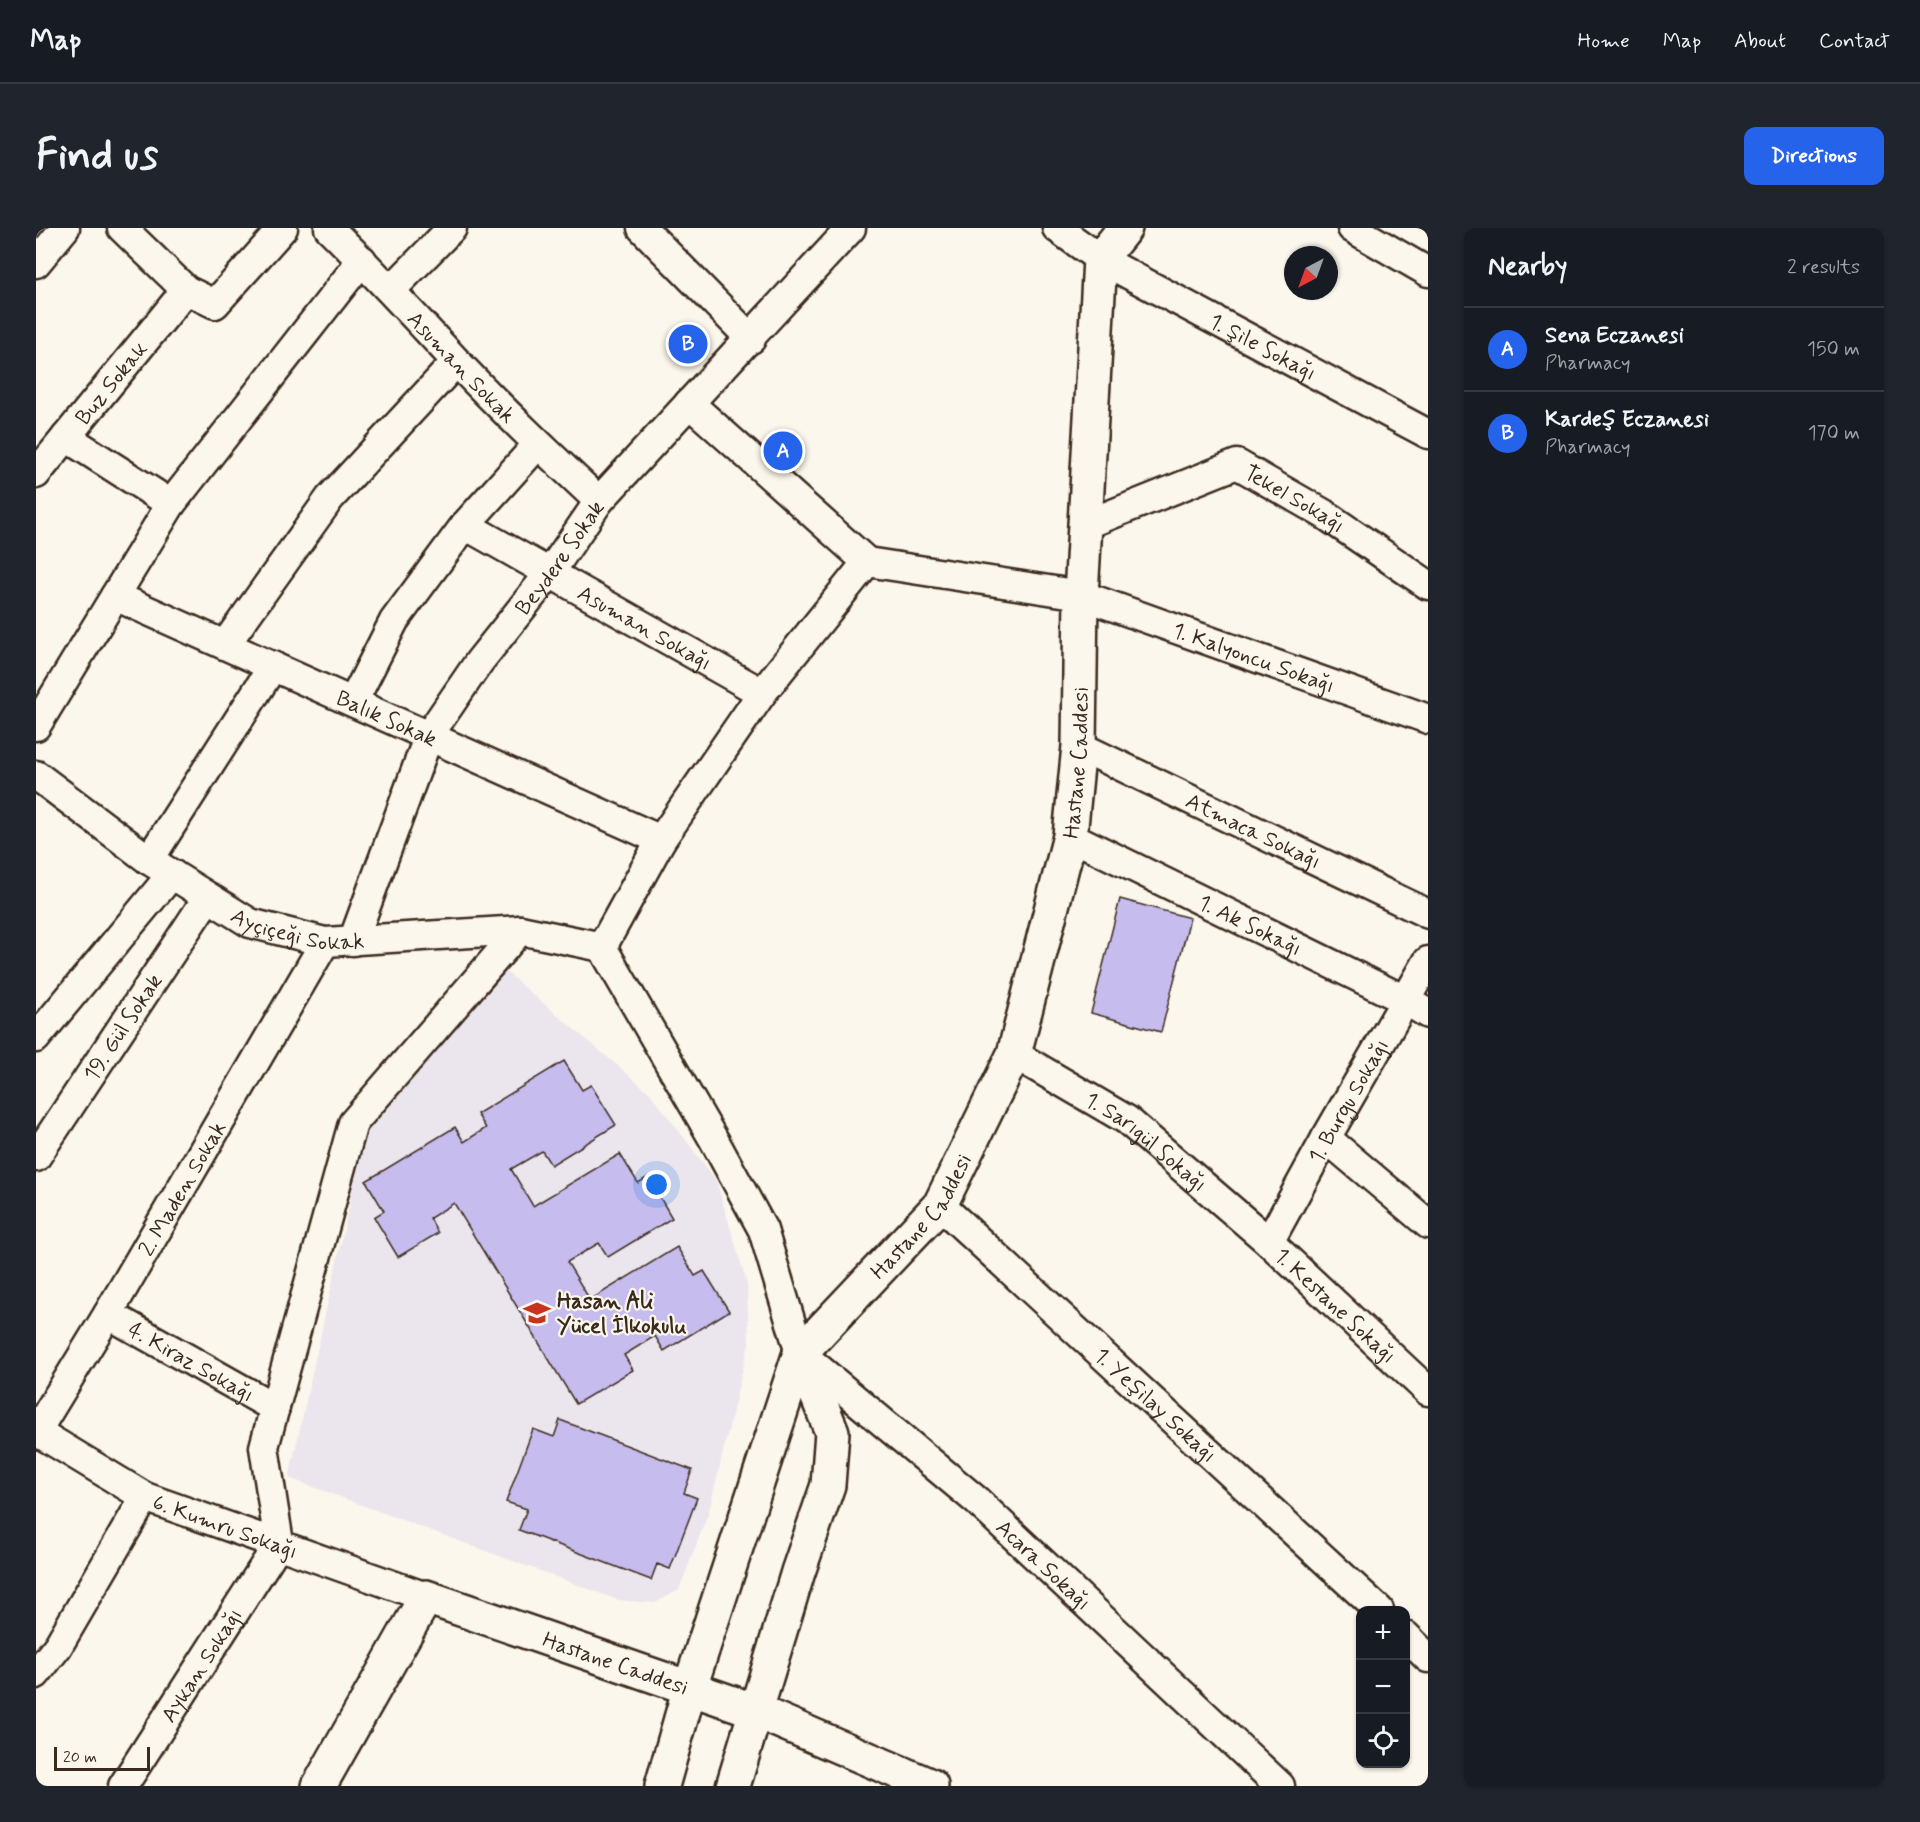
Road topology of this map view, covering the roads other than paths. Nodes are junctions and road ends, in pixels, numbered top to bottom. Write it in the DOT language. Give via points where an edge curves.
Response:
graph roads {
  1 [pos="65,228"];
  2 [pos="122,228"];
  3 [pos="283,228"];
  4 [pos="329,228"];
  5 [pos="452,228"];
  6 [pos="642,228"];
  7 [pos="1058,228"];
  8 [pos="1125,228"];
  9 [pos="1352,228"];
  10 [pos="836,233"];
  11 [pos="1100,259"];
  12 [pos="362,260"];
  13 [pos="36,263"];
  14 [pos="1428,272"];
  15 [pos="186,290"];
  16 [pos="391,290"];
  17 [pos="750,339"];
  18 [pos="456,362"];
  19 [pos="690,403"];
  20 [pos="1428,434"];
  21 [pos="66,436"];
  22 [pos="538,444"];
  23 [pos="36,474"];
  24 [pos="599,501"];
  25 [pos="171,504"];
  26 [pos="465,525"];
  27 [pos="1085,525"];
  28 [pos="867,562"];
  29 [pos="549,574"];
  30 [pos="1428,585"];
  31 [pos="1081,595"];
  32 [pos="115,596"];
  33 [pos="225,645"];
  34 [pos="273,666"];
  35 [pos="762,693"];
  36 [pos="353,702"];
  37 [pos="1428,719"];
  38 [pos="36,726"];
  39 [pos="429,735"];
  40 [pos="1079,746"];
  41 [pos="36,774"];
  42 [pos="1070,836"];
  43 [pos="661,840"];
  44 [pos="160,867"];
  45 [pos="208,897"];
  46 [pos="1428,914"];
  47 [pos="520,930"];
  48 [pos="339,942"];
  49 [pos="603,947"];
  50 [pos="1428,961"];
  51 [pos="1417,1007"];
  52 [pos="36,1038"];
  53 [pos="1014,1054"];
  54 [pos="1326,1138"];
  55 [pos="36,1157"];
  56 [pos="940,1205"];
  57 [pos="1427,1222"];
  58 [pos="1269,1242"];
  59 [pos="108,1314"];
  60 [pos="800,1353"];
  61 [pos="1428,1391"];
  62 [pos="275,1408"];
  63 [pos="36,1431"];
  64 [pos="145,1497"];
  65 [pos="279,1543"];
  66 [pos="426,1597"];
  67 [pos="1375,1606"];
  68 [pos="1410,1640"];
  69 [pos="1428,1658"];
  70 [pos="36,1674"];
  71 [pos="690,1687"];
  72 [pos="756,1711"];
  73 [pos="123,1786"];
  74 [pos="319,1786"];
  75 [pos="662,1786"];
  76 [pos="733,1786"];
  77 [pos="931,1786"];
  78 [pos="1280,1786"];
  1 -- 13 [label="street"];
  2 -- 15 [label="street"];
  3 -- 15 [label="street" via="215,304"];
  4 -- 12 [label="street, Asuman Sokak"];
  5 -- 16 [label="street"];
  6 -- 17 [label="street"];
  7 -- 11 [label="street, 1. Şile Sokağı"];
  8 -- 11 [label="main road"];
  9 -- 14 [label="street"];
  10 -- 17 [label="street, Beydere Sokak"];
  11 -- 20 [label="street, 1. Şile Sokağı"];
  11 -- 27 [label="main road, Hastane Caddesi"];
  12 -- 16 [label="street, Asuman Sokak"];
  12 -- 25 [label="street"];
  15 -- 21 [label="street, Buz Sokak"];
  16 -- 18 [label="street, Asuman Sokak"];
  17 -- 19 [label="street, Beydere Sokak"];
  18 -- 22 [label="street, Asuman Sokak"];
  18 -- 33 [label="street" via="330,498"];
  19 -- 24 [label="street, Beydere Sokak"];
  19 -- 28 [label="street"];
  21 -- 23 [label="street, Buz Sokak"];
  21 -- 25 [label="street"];
  22 -- 24 [label="street, Asuman Sokak"];
  22 -- 26 [label="street"];
  24 -- 29 [label="street, Beydere Sokak"];
  25 -- 32 [label="street"];
  26 -- 29 [label="street, Asuman Sokağı"];
  26 -- 36 [label="street" via="394,621"];
  27 -- 30 [label="street, Tekel Sokağı" via="1237,464 1324,514"];
  27 -- 31 [label="main road, Hastane Caddesi"];
  28 -- 31 [label="street, 1. Kalyoncu Sokağı"];
  28 -- 35 [label="street"];
  29 -- 35 [label="street, Asuman Sokağı"];
  29 -- 39 [label="street, Beydere Sokak" via="479,662"];
  31 -- 37 [label="street, 1. Kalyoncu Sokağı"];
  31 -- 40 [label="main road, Hastane Caddesi"];
  32 -- 33 [label="street, Balık Sokak"];
  32 -- 38 [label="street"];
  33 -- 34 [label="street, Balık Sokak"];
  34 -- 36 [label="street, Balık Sokak"];
  34 -- 44 [label="street"];
  35 -- 43 [label="street"];
  36 -- 39 [label="street, Balık Sokak"];
  39 -- 43 [label="street, Balık Sokak"];
  39 -- 48 [label="street, Beydere Sokak"];
  40 -- 42 [label="main road, Hastane Caddesi"];
  40 -- 46 [label="street, Atmaca Sokağı"];
  41 -- 44 [label="street, Ayçiçeği Sokak"];
  42 -- 51 [label="street, 1. Ak Sokağı"];
  42 -- 53 [label="main road, Hastane Caddesi"];
  43 -- 49 [label="street"];
  44 -- 45 [label="street, Ayçiçeği Sokak"];
  44 -- 52 [label="street"];
  45 -- 48 [label="street, Ayçiçeği Sokak" via="250,923"];
  45 -- 55 [label="street, 19. Gül Sokak"];
  47 -- 48 [label="street, Ayçiçeği Sokak"];
  47 -- 49 [label="street, Ayçiçeği Sokak"];
  47 -- 62 [label="street" via="353,1123"];
  48 -- 59 [label="street, 2. Maden Sokak"];
  49 -- 60 [label="street" via="763,1230"];
  50 -- 51 [label="street, 1. Burgu Sokağı"];
  51 -- 54 [label="street, 1. Burgu Sokağı"];
  53 -- 56 [label="main road, Hastane Caddesi"];
  53 -- 58 [label="street, 1. Sarıgül Sokağı" via="1127,1120"];
  54 -- 57 [label="street"];
  54 -- 58 [label="street, 1. Burgu Sokağı"];
  56 -- 60 [label="main road, Hastane Caddesi"];
  56 -- 67 [label="street, 1. Yeşilay Sokağı"];
  58 -- 61 [label="street, 1. Kestane Sokağı"];
  59 -- 62 [label="street, 4. Kiraz Sokağı"];
  59 -- 63 [label="street, 2. Maden Sokak"];
  60 -- 71 [label="main road, Hastane Caddesi"];
  60 -- 72 [label="main road" via="832,1432 828,1485"];
  60 -- 78 [label="street, Acara Sokağı" via="977,1502"];
  62 -- 65 [label="street" via="264,1447"];
  63 -- 64 [label="street, 6. Kumru Sokağı"];
  64 -- 65 [label="street, 6. Kumru Sokağı"];
  64 -- 70 [label="street" via="58,1646"];
  65 -- 66 [label="street, 6. Kumru Sokağı"];
  65 -- 73 [label="street, Aykan Sokağı"];
  66 -- 71 [label="main road, Hastane Caddesi"];
  66 -- 74 [label="main road"];
  68 -- 69 [label="street"];
  71 -- 72 [label="main road"];
  71 -- 75 [label="main road"];
  72 -- 76 [label="main road"];
  72 -- 77 [label="main road"];
}
